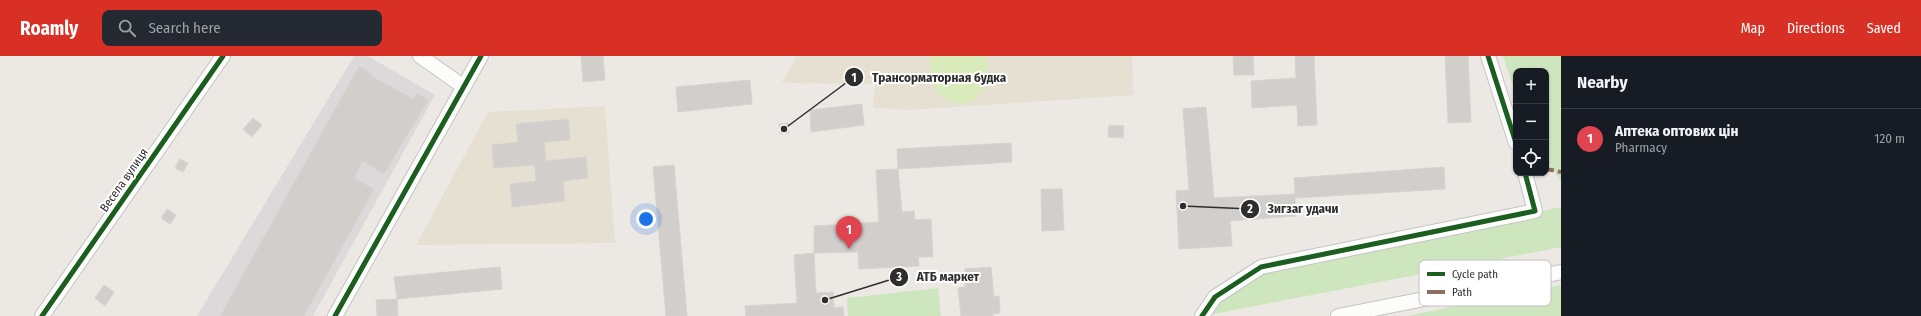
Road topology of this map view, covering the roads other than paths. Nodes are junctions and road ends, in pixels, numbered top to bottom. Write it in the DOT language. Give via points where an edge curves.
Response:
graph roads {
  1 [pos="223,56"];
  2 [pos="420,56"];
  3 [pos="480,56"];
  4 [pos="1488,56"];
  5 [pos="464,87"];
  6 [pos="1515,140"];
  7 [pos="1526,176"];
  8 [pos="1561,272"];
  9 [pos="1551,274"];
  10 [pos="1419,299"];
  11 [pos="42,316"];
  12 [pos="335,316"];
  13 [pos="1202,316"];
  14 [pos="1338,316"];
  1 -- 11 [label="street, Весела вулиця"];
  2 -- 5 [label="street"];
  3 -- 5 [label="street"];
  4 -- 6 [label="street"];
  5 -- 12 [label="street"];
  7 -- 13 [label="street" via="1535,212 1261,267 1215,297"];
  8 -- 9 [label="street"];
  10 -- 14 [label="street"];
}
